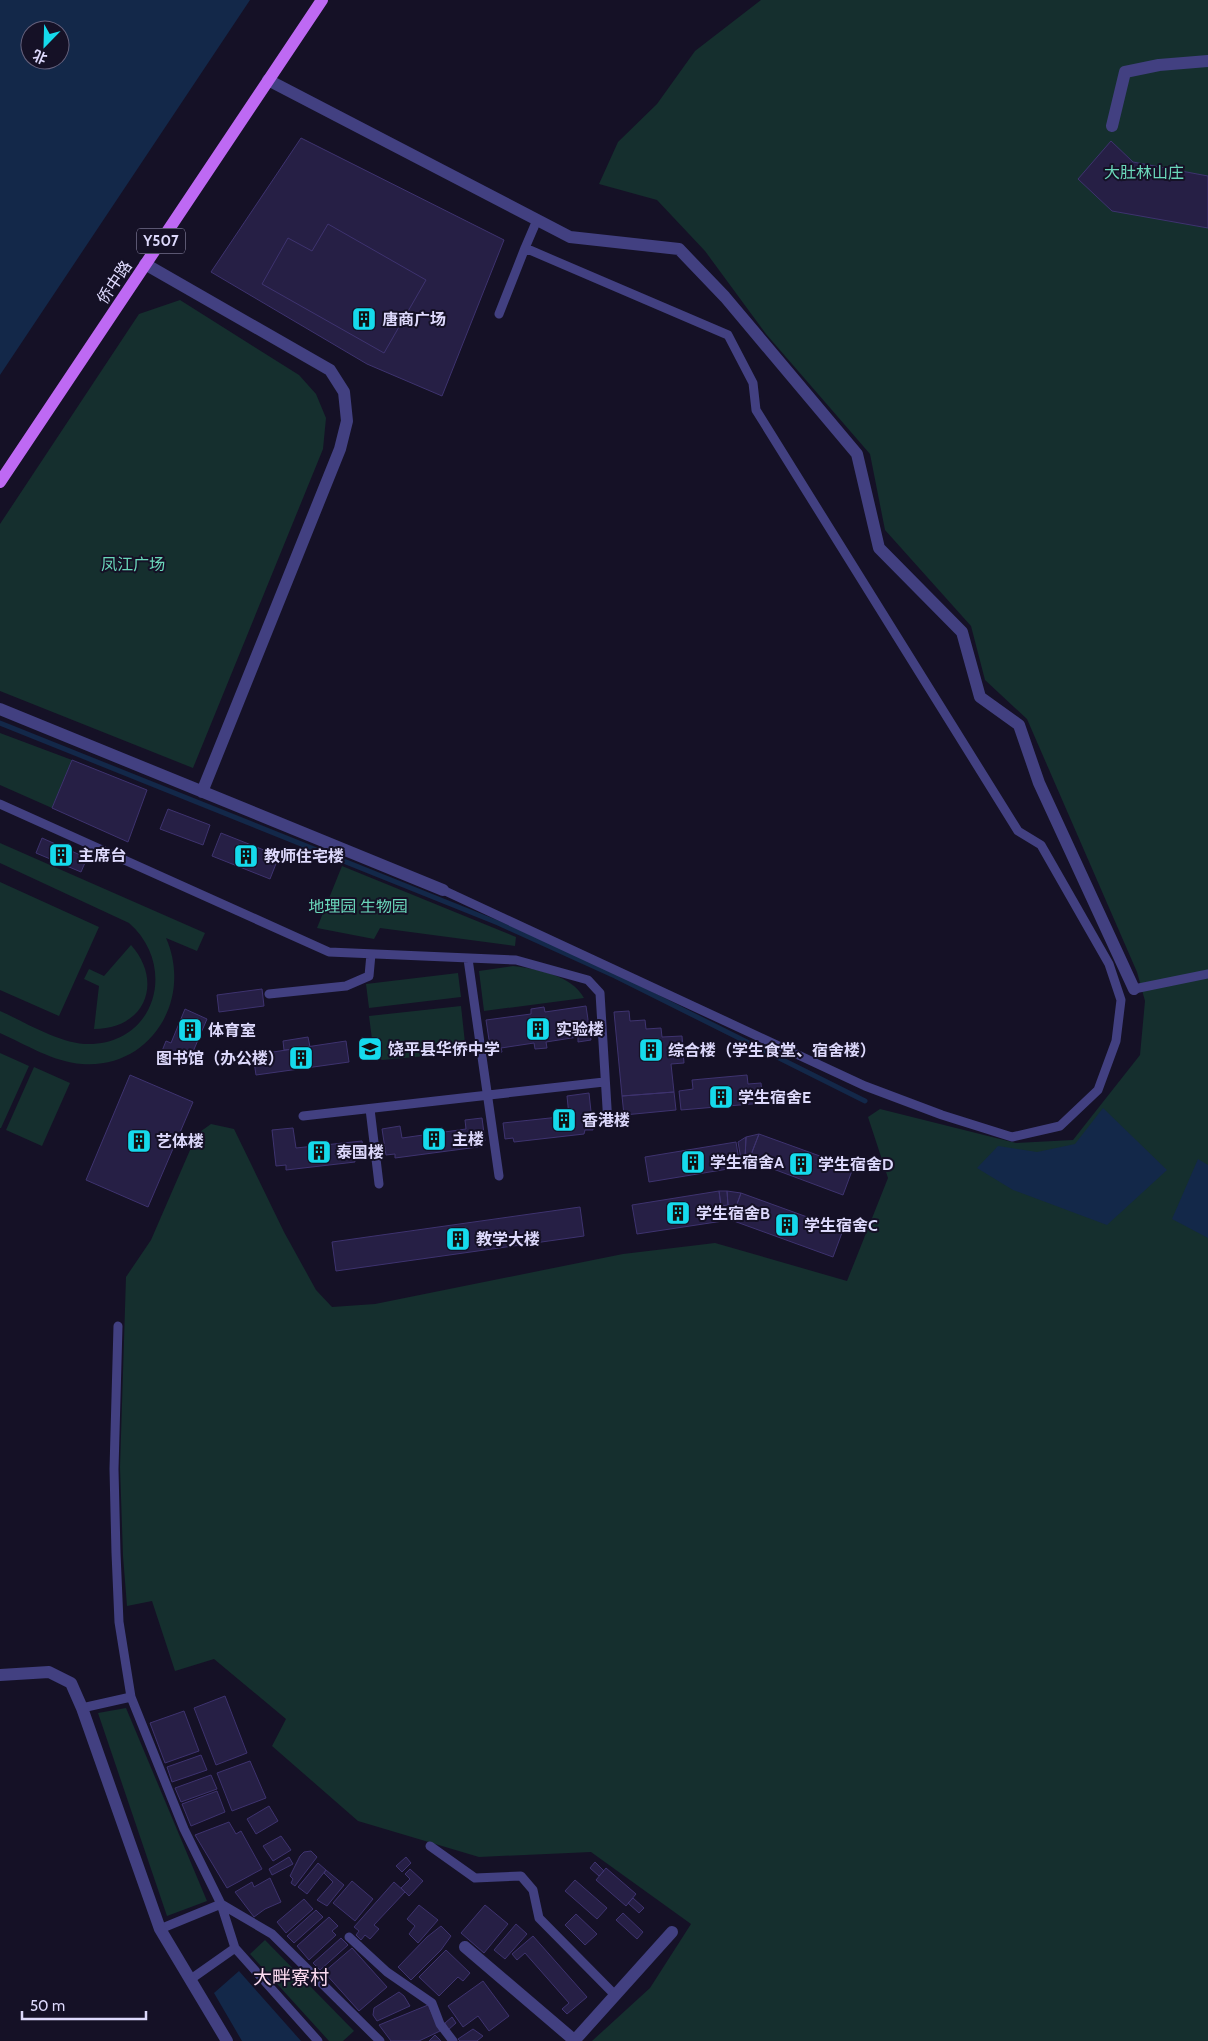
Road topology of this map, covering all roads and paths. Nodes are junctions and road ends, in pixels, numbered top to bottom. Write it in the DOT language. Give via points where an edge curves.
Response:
graph roads {
  1 [pos="322,0"];
  2 [pos="1208,61"];
  3 [pos="268,80"];
  4 [pos="1112,126"];
  5 [pos="537,220"];
  6 [pos="525,248"];
  7 [pos="145,264"];
  8 [pos="499,314"];
  9 [pos="0,482"];
  10 [pos="0,709"];
  11 [pos="202,792"];
  12 [pos="0,804"];
  13 [pos="443,890"];
  14 [pos="371,954"];
  15 [pos="468,959"];
  16 [pos="1208,974"];
  17 [pos="1134,989"];
  18 [pos="269,994"];
  19 [pos="604,1082"];
  20 [pos="488,1095"];
  21 [pos="370,1109"];
  22 [pos="303,1116"];
  23 [pos="608,1124"];
  24 [pos="499,1176"];
  25 [pos="379,1184"];
  26 [pos="118,1326"];
  27 [pos="0,1675"];
  28 [pos="131,1697"];
  29 [pos="82,1708"];
  30 [pos="430,1846"];
  31 [pos="221,1904"];
  32 [pos="160,1928"];
  33 [pos="672,1932"];
  34 [pos="349,1937"];
  35 [pos="465,1946"];
  36 [pos="235,1948"];
  37 [pos="191,1979"];
  38 [pos="615,1995"];
  39 [pos="227,2041"];
  40 [pos="318,2041"];
  41 [pos="380,2041"];
  42 [pos="453,2041"];
  43 [pos="574,2041"];
  1 -- 3 [label="main road, 侨中路 / Y507"];
  2 -- 4 [label="street" via="1125,72"];
  3 -- 5 [label="street"];
  3 -- 7 [label="main road, 侨中路 / Y507"];
  5 -- 6 [label="lane"];
  5 -- 17 [label="street" via="570,237 679,249 725,297 857,454 879,548 962,632 980,697 1019,725 1039,783"];
  6 -- 8 [label="lane"];
  6 -- 13 [label="lane" via="728,335 753,383 756,410 1018,831 1040,845 1109,964 1121,1000 1116,1041 1098,1090 1060,1126 1012,1137 865,1086"];
  7 -- 9 [label="main road, 侨中路 / Y507"];
  7 -- 11 [label="street" via="330,370 344,392 347,421 340,449"];
  10 -- 11 [label="street"];
  11 -- 13 [label="street"];
  12 -- 14 [label="lane" via="329,952"];
  14 -- 15 [label="lane"];
  14 -- 18 [label="lane" via="368,976 346,986"];
  15 -- 19 [label="lane" via="516,960 588,980 600,992"];
  15 -- 20 [label="lane"];
  16 -- 17 [label="lane"];
  19 -- 20 [label="lane"];
  19 -- 23 [label="lane"];
  20 -- 21 [label="lane"];
  20 -- 24 [label="lane"];
  21 -- 22 [label="lane"];
  21 -- 25 [label="lane"];
  26 -- 28 [label="lane" via="114,1469 116,1553 120,1622"];
  27 -- 29 [label="street" via="48,1672 71,1684"];
  28 -- 29 [label="lane"];
  28 -- 31 [label="lane" via="184,1829"];
  29 -- 32 [label="street"];
  30 -- 38 [label="lane" via="475,1878 521,1876 533,1890 539,1918"];
  31 -- 32 [label="lane"];
  31 -- 36 [label="lane"];
  31 -- 41 [label="lane" via="272,1934"];
  32 -- 37 [label="street"];
  33 -- 38 [label="street"];
  34 -- 42 [label="lane" via="387,1972 432,2003 440,2024"];
  35 -- 43 [label="street"];
  36 -- 37 [label="lane"];
  36 -- 40 [label="lane"];
  37 -- 39 [label="street"];
  38 -- 43 [label="street"];
}
